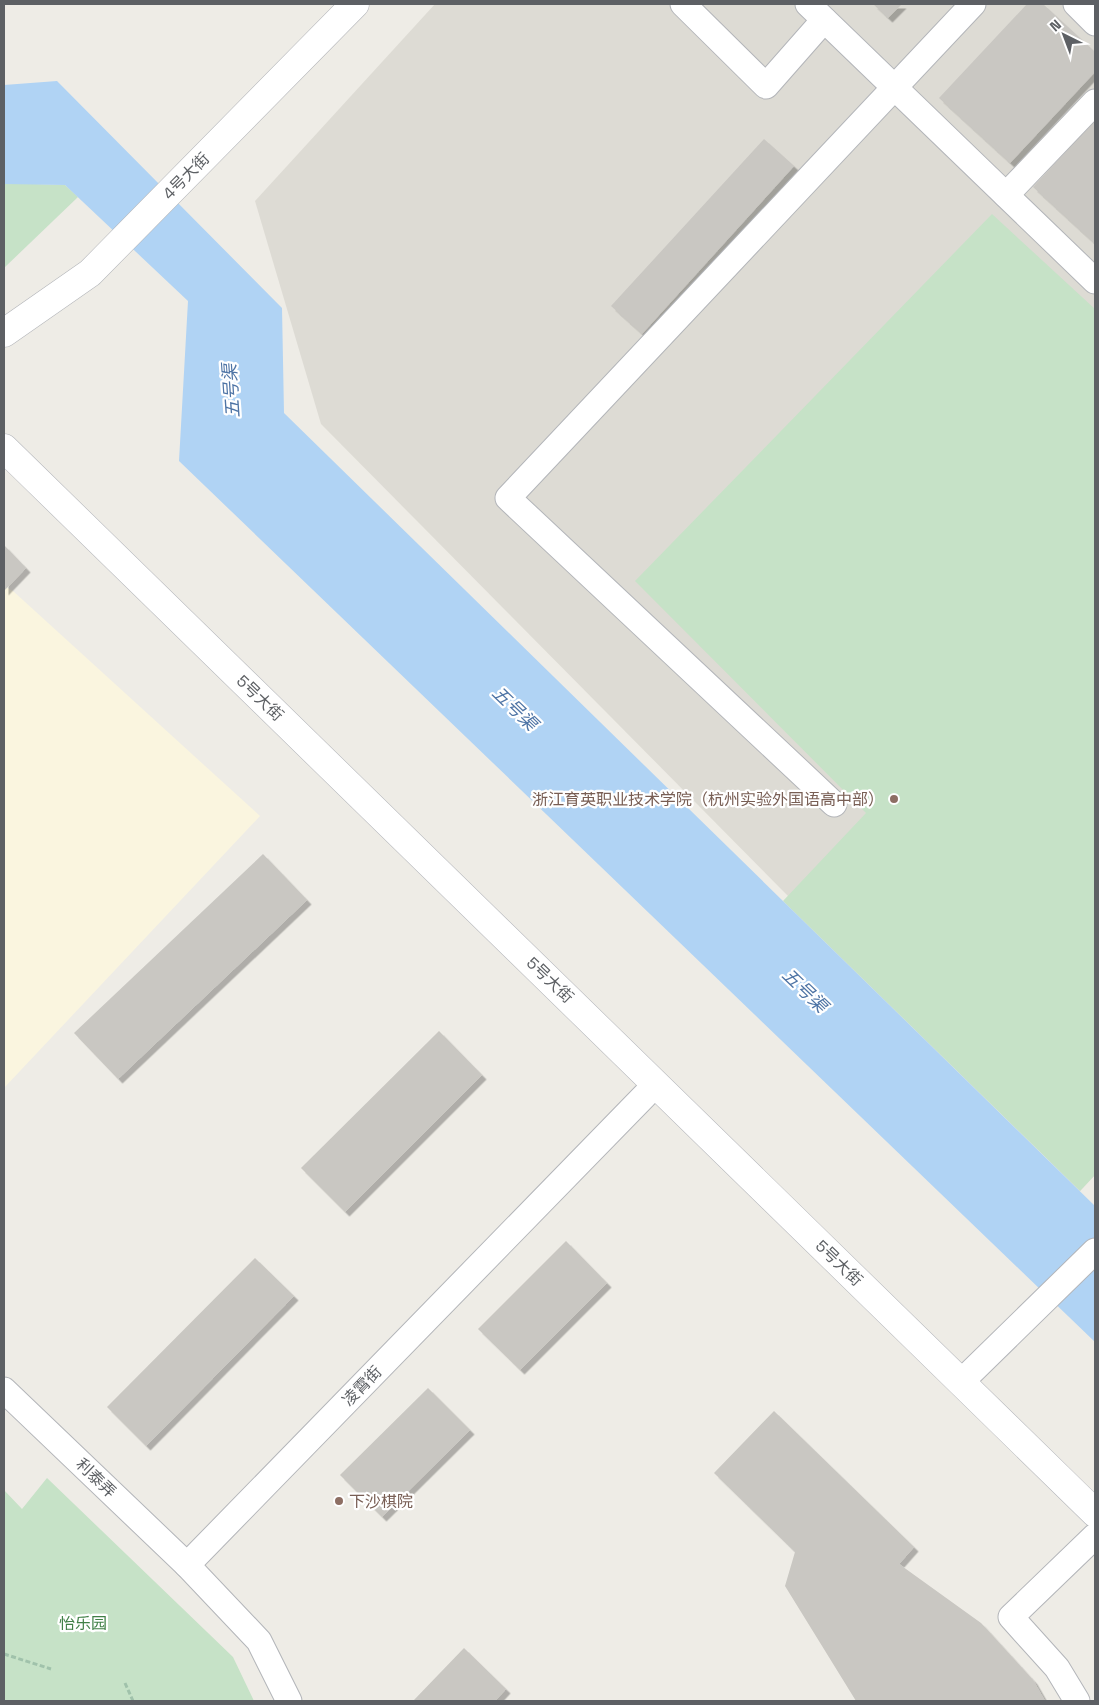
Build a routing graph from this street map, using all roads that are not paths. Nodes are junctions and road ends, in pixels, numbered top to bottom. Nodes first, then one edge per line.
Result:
1 (355, 4) edge
2 (683, 4) edge
3 (973, 4) edge
4 (1076, 4) edge
5 (816, 12) edge
6 (1095, 23) edge
7 (893, 88) junction
8 (1095, 102) edge
9 (1006, 195) junction
10 (1095, 281) edge
11 (4, 333) edge
12 (4, 448) edge
13 (834, 804) dead end
14 (656, 1084) junction
15 (1095, 1251) edge
16 (961, 1382) junction
17 (4, 1390) edge
18 (1095, 1513) edge
19 (1095, 1536) edge
20 (187, 1565) junction
21 (289, 1701) edge
22 (1077, 1701) edge

1 - 11 main road, 4号大街
2 - 5 street
3 - 7 street
4 - 6 street
5 - 7 street
7 - 9 street
7 - 13 street
8 - 9 street
9 - 10 street
12 - 14 main road, 5号大街
14 - 16 main road, 5号大街
14 - 20 street, 凌霄街
15 - 16 street
16 - 18 main road, 5号大街
17 - 20 street, 利泰弄
19 - 22 street
20 - 21 street

